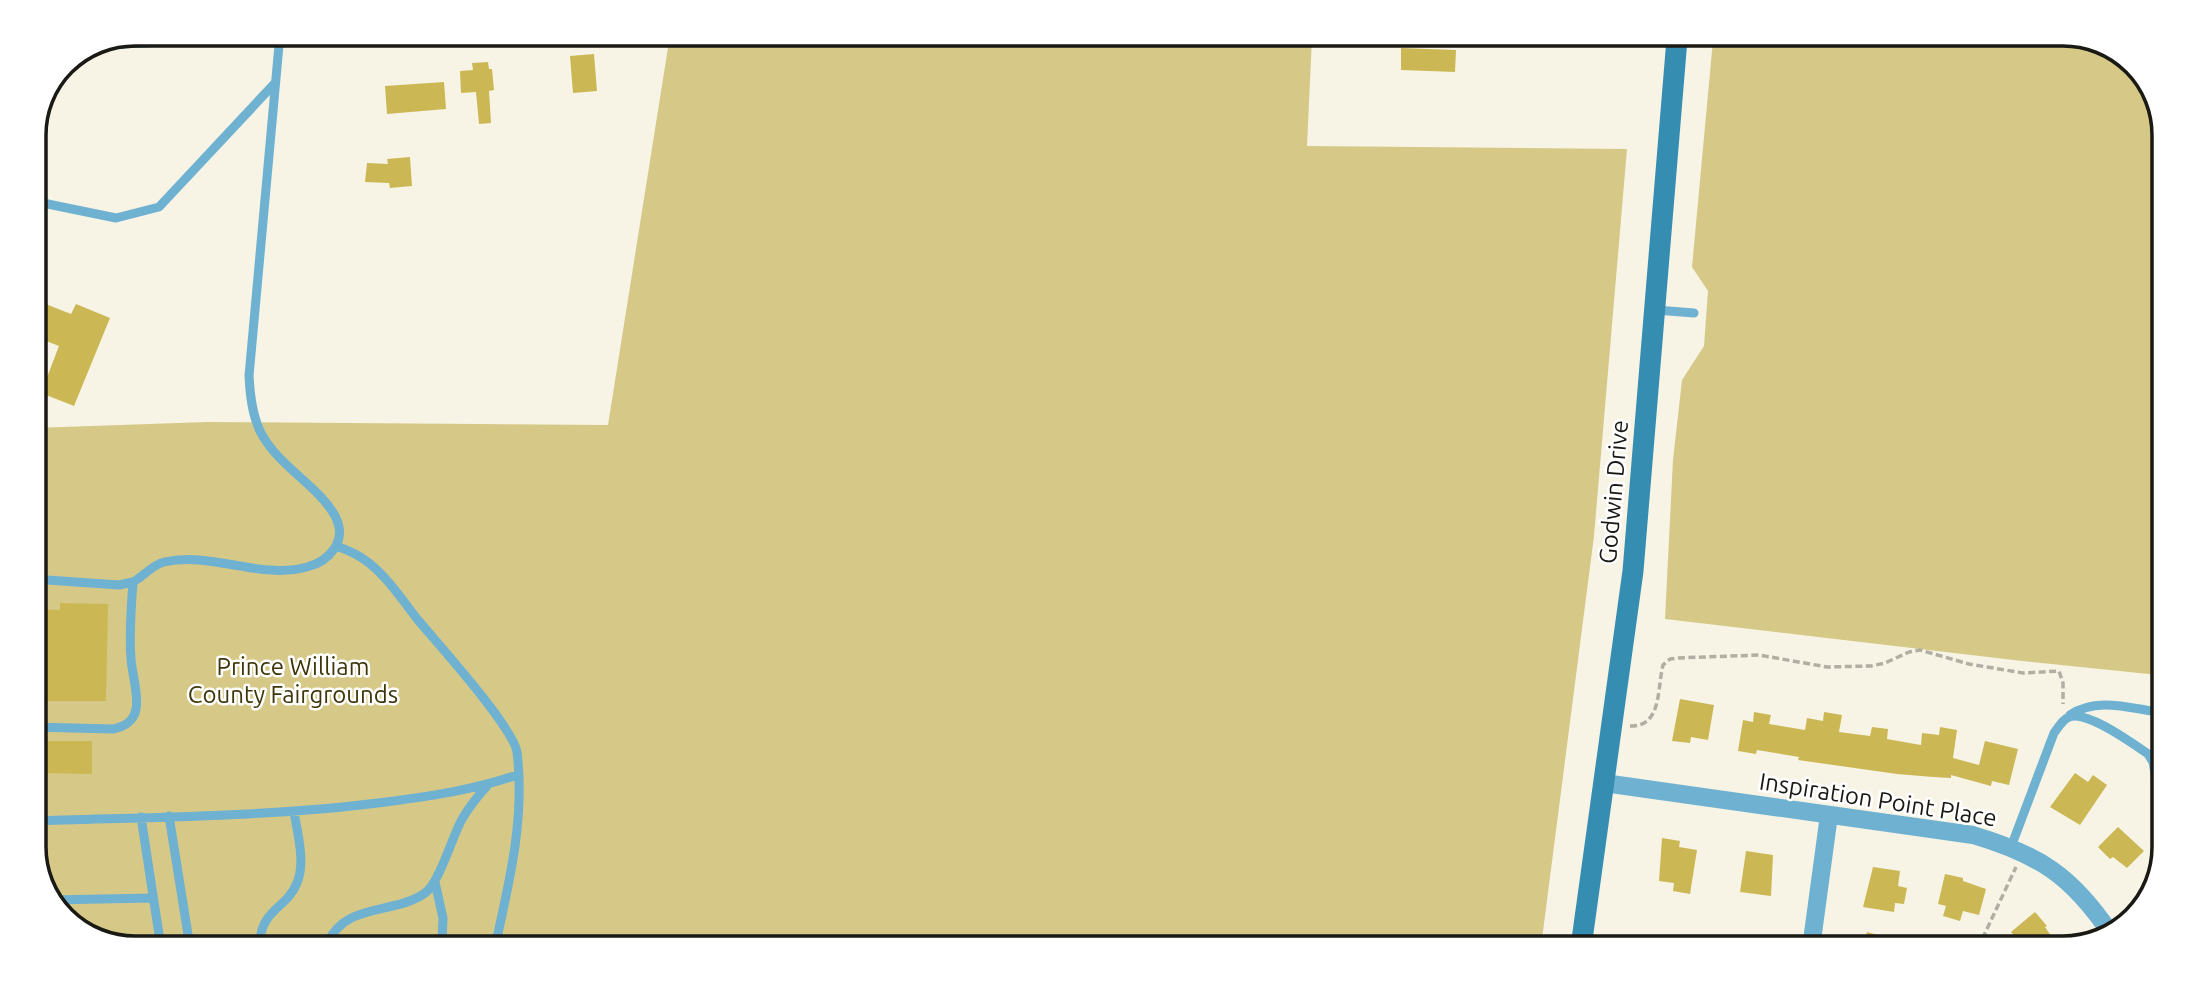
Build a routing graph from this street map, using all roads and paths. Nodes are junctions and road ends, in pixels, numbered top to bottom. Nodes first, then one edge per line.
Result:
1 (279, 46) edge
2 (1676, 46) edge
3 (276, 83) junction
4 (46, 204) edge
5 (1656, 310) junction
6 (1694, 313) dead end
7 (337, 545) junction
8 (46, 580) edge
9 (133, 582) junction
10 (2151, 711) edge
11 (2064, 721) junction
12 (1630, 726) dead end
13 (46, 727) edge
14 (2151, 759) edge
15 (517, 775) junction
16 (1604, 783) junction
17 (487, 786) junction
18 (294, 811) junction
19 (1829, 815) junction
20 (169, 816) junction
21 (141, 817) junction
22 (46, 821) edge
23 (2017, 850) junction
24 (435, 882) junction
25 (153, 898) junction
26 (63, 900) edge
27 (2105, 925) edge
28 (159, 936) edge
29 (188, 936) edge
30 (260, 936) edge
31 (330, 936) edge
32 (442, 936) edge
33 (498, 936) edge
34 (1583, 936) edge
35 (1813, 936) edge
36 (1983, 936) edge

1 - 3 lane
2 - 5 street, Godwin Drive
3 - 4 lane
3 - 7 lane
5 - 6 lane
5 - 16 street, Godwin Drive
7 - 9 lane
7 - 15 lane
8 - 9 lane
9 - 13 lane
10 - 11 lane
11 - 12 path
11 - 14 lane
11 - 23 lane
15 - 17 lane
15 - 33 lane
16 - 19 street, Inspiration Point Place
16 - 34 street, Godwin Drive
17 - 18 lane
17 - 24 lane
18 - 20 lane
18 - 30 lane
19 - 23 street, Inspiration Point Place
19 - 35 street
20 - 21 lane
20 - 29 lane
21 - 22 lane
21 - 25 lane
23 - 27 street, Inspiration Point Place
23 - 36 path
24 - 31 lane
24 - 32 lane
25 - 26 lane
25 - 28 lane

